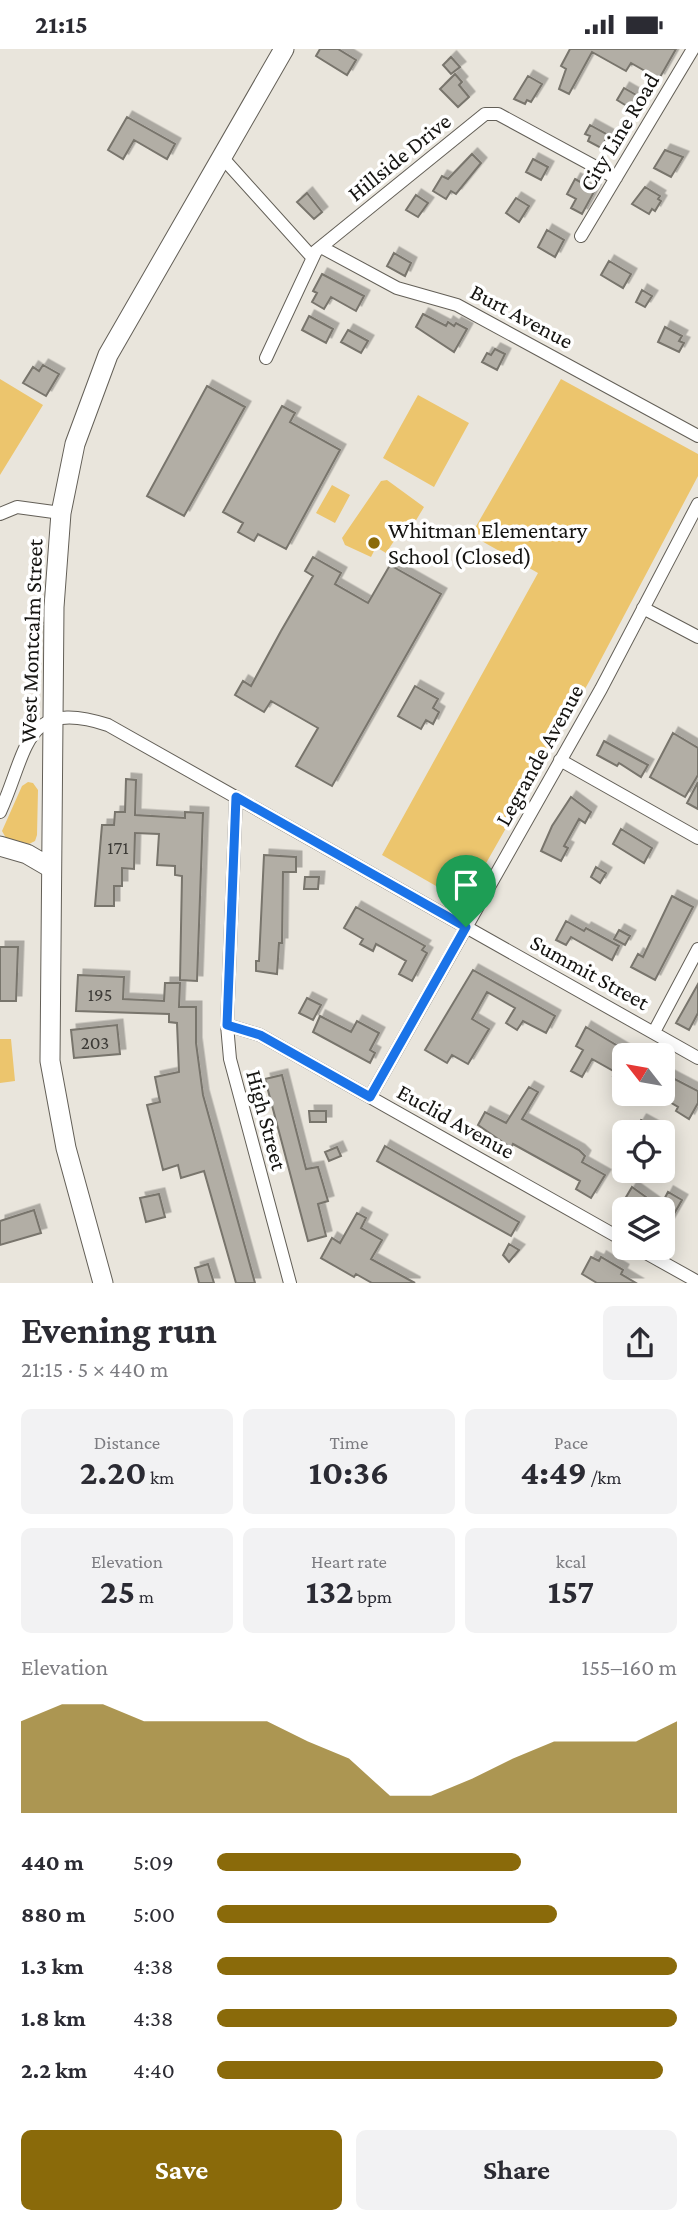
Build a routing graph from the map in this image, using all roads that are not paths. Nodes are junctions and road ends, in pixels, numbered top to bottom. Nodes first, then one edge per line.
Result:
1 (284, 49) edge
2 (693, 49) edge
3 (221, 156) junction
4 (616, 178) junction
5 (581, 236) dead end
6 (321, 247) junction
7 (312, 257) junction
8 (266, 358) dead end
9 (698, 436) edge
10 (698, 504) edge
11 (61, 513) junction
12 (0, 514) edge
13 (643, 608) junction
14 (698, 637) edge
15 (53, 719) junction
16 (560, 760) junction
17 (236, 797) junction
18 (0, 812) edge
19 (698, 838) edge
20 (0, 846) edge
21 (51, 868) junction
22 (466, 927) junction
23 (698, 949) edge
24 (227, 1025) junction
25 (654, 1033) junction
26 (698, 1058) edge
27 (370, 1097) junction
28 (612, 1234) edge
29 (659, 1260) edge
30 (698, 1282) edge
31 (103, 1283) edge
32 (290, 1283) edge

1 - 3 main road, West Montcalm Street
2 - 4 street, City Line Road
3 - 7 street
3 - 11 main road, West Montcalm Street
4 - 5 street, City Line Road
4 - 6 street, Hillside Drive
6 - 7 street, Hillside Drive
6 - 9 street, Burt Avenue
7 - 8 street, Hillside Drive
10 - 13 street, Legrande Avenue
11 - 12 street
11 - 15 main road, West Montcalm Street
13 - 14 street
13 - 16 street, Legrande Avenue
15 - 17 street, Summit Street
15 - 18 street
15 - 21 main road, West Montcalm Street
16 - 19 street
16 - 22 street, Legrande Avenue
17 - 22 street, Summit Street
17 - 24 street, High Street
20 - 21 main road
21 - 31 main road, West Montcalm Street
22 - 25 street, Summit Street
22 - 27 street, Legrande Avenue
23 - 25 street
24 - 27 street, Euclid Avenue
24 - 32 street, High Street
25 - 26 street, Summit Street
27 - 28 street, Euclid Avenue
29 - 30 street

